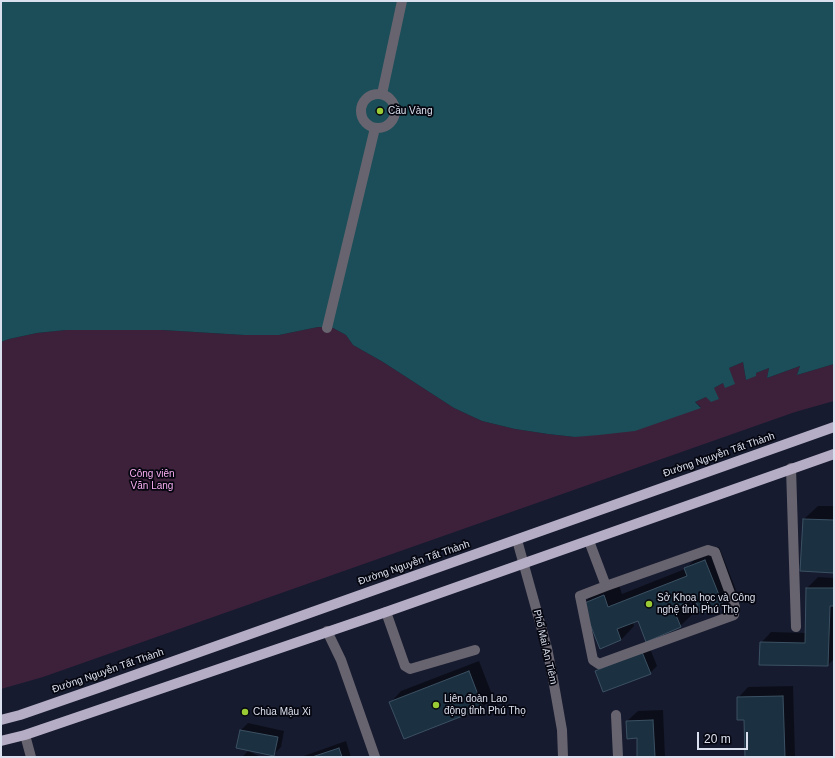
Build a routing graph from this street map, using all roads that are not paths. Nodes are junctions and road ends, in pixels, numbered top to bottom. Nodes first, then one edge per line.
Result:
1 (402, 1) edge
2 (382, 94) junction
3 (374, 128) junction
4 (327, 328) dead end
5 (834, 428) edge
6 (834, 454) edge
7 (791, 468) junction
8 (517, 540) junction
9 (589, 540) junction
10 (524, 564) junction
11 (606, 586) junction
12 (386, 612) junction
13 (796, 628) dead end
14 (326, 632) junction
15 (475, 650) dead end
16 (616, 715) dead end
17 (1, 720) edge
18 (25, 735) junction
19 (1, 741) edge
20 (31, 757) edge
21 (375, 757) edge
22 (563, 757) edge
23 (618, 757) edge

1 - 2 street
2 - 3 street
2 - 3 street
3 - 4 street
5 - 8 main road, Đường Nguyễn Tất Thành
6 - 7 main road
7 - 9 main road
7 - 13 street
8 - 10 street, Phố Mai An Tiêm
8 - 17 main road, Đường Nguyễn Tất Thành
9 - 10 main road
9 - 11 street
10 - 12 main road
10 - 22 street, Phố Mai An Tiêm
11 - 11 street
12 - 14 main road
12 - 15 street
14 - 18 main road
14 - 21 street
16 - 23 street
18 - 19 main road
18 - 20 street

